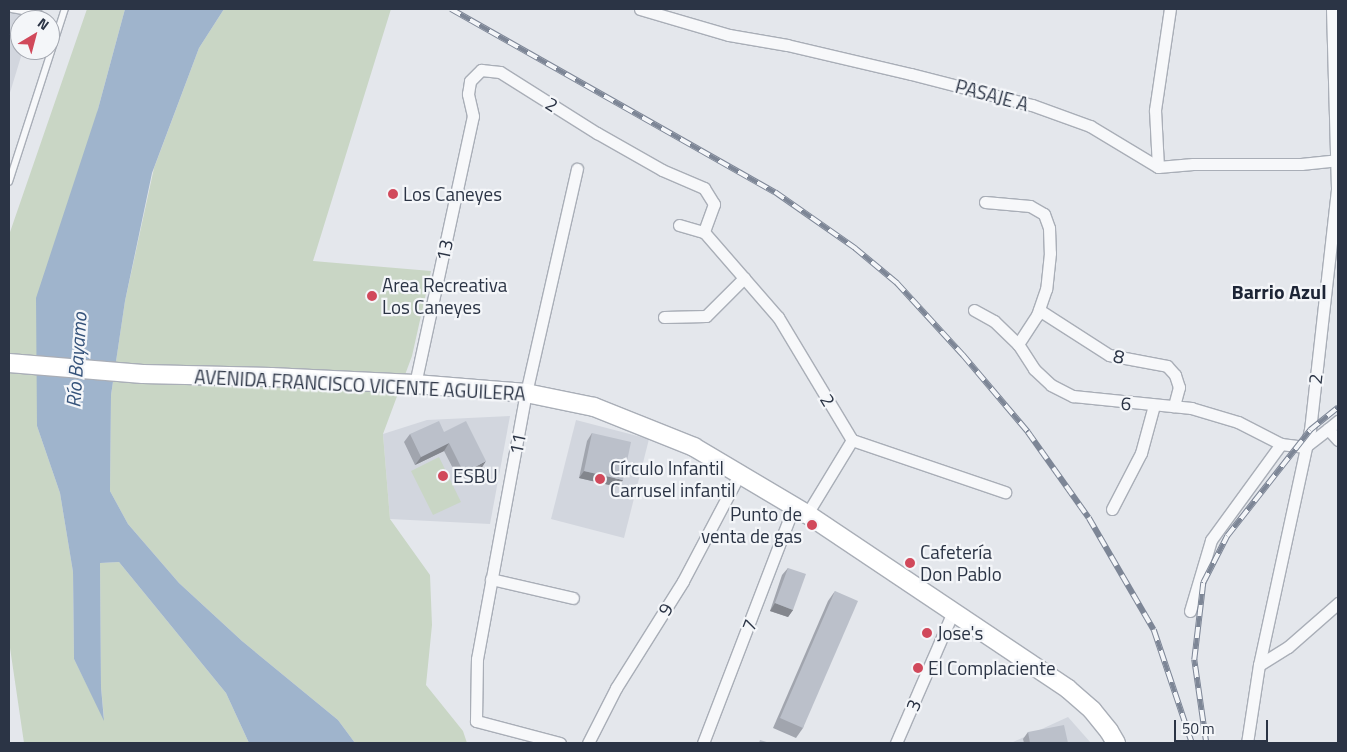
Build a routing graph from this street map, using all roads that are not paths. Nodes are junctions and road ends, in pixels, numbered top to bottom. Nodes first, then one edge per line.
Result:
1 (65, 9) edge
2 (640, 9) edge
3 (1170, 9) edge
4 (1332, 9) edge
5 (473, 116) joint
6 (1337, 160) edge
7 (1158, 167) junction
8 (577, 169) dead end
9 (9, 182) edge
10 (985, 202) dead end
11 (679, 225) dead end
12 (704, 232) junction
13 (744, 278) junction
14 (974, 310) dead end
15 (1039, 310) junction
16 (664, 317) dead end
17 (1018, 344) junction
18 (9, 363) edge
19 (415, 384) junction
20 (526, 393) junction
21 (1154, 404) junction
22 (1174, 406) junction
23 (1338, 421) edge
24 (1328, 429) junction
25 (852, 440) junction
26 (1338, 440) edge
27 (1281, 444) junction
28 (1305, 447) junction
29 (740, 473) junction
30 (1005, 492) dead end
31 (1112, 509) dead end
32 (801, 510) junction
33 (491, 579) junction
34 (573, 598) dead end
35 (1338, 603) edge
36 (1190, 611) dead end
37 (953, 612) junction
38 (1259, 665) junction
39 (560, 743) edge
40 (588, 743) edge
41 (703, 743) edge
42 (896, 743) edge
43 (1116, 743) edge
44 (1247, 743) edge

1 - 9 lane
2 - 7 street, PASAJE A
3 - 7 street
4 - 6 street, 2
5 - 12 street, 2
5 - 19 street, 13
6 - 7 street
6 - 28 street, 2
8 - 20 street, 11
10 - 15 street
11 - 12 street
12 - 13 street, 2
13 - 16 street
13 - 25 street, 2
14 - 17 street, 6
15 - 17 street
15 - 22 street, 8
17 - 21 street, 6
18 - 19 main road, AVENIDA FRANCISCO VICENTE AGUILERA
19 - 20 main road, AVENIDA FRANCISCO VICENTE AGUILERA
20 - 29 main road, AVENIDA FRANCISCO VICENTE AGUILERA
20 - 33 street, 11
21 - 22 street, 6
21 - 31 street
22 - 27 street, 6
23 - 24 street
24 - 26 street
24 - 28 street
25 - 30 street
25 - 32 street, 7
27 - 28 street, 6
27 - 36 street
28 - 38 street, 2
29 - 32 main road, AVENIDA FRANCISCO VICENTE AGUILERA
29 - 40 street, 9
32 - 37 main road, AVENIDA FRANCISCO VICENTE AGUILERA
32 - 41 street, 7
33 - 34 street
33 - 39 street, 11
35 - 38 street
37 - 42 street, 3
37 - 43 main road, AVENIDA FRANCISCO VICENTE AGUILERA
38 - 44 street, 2

